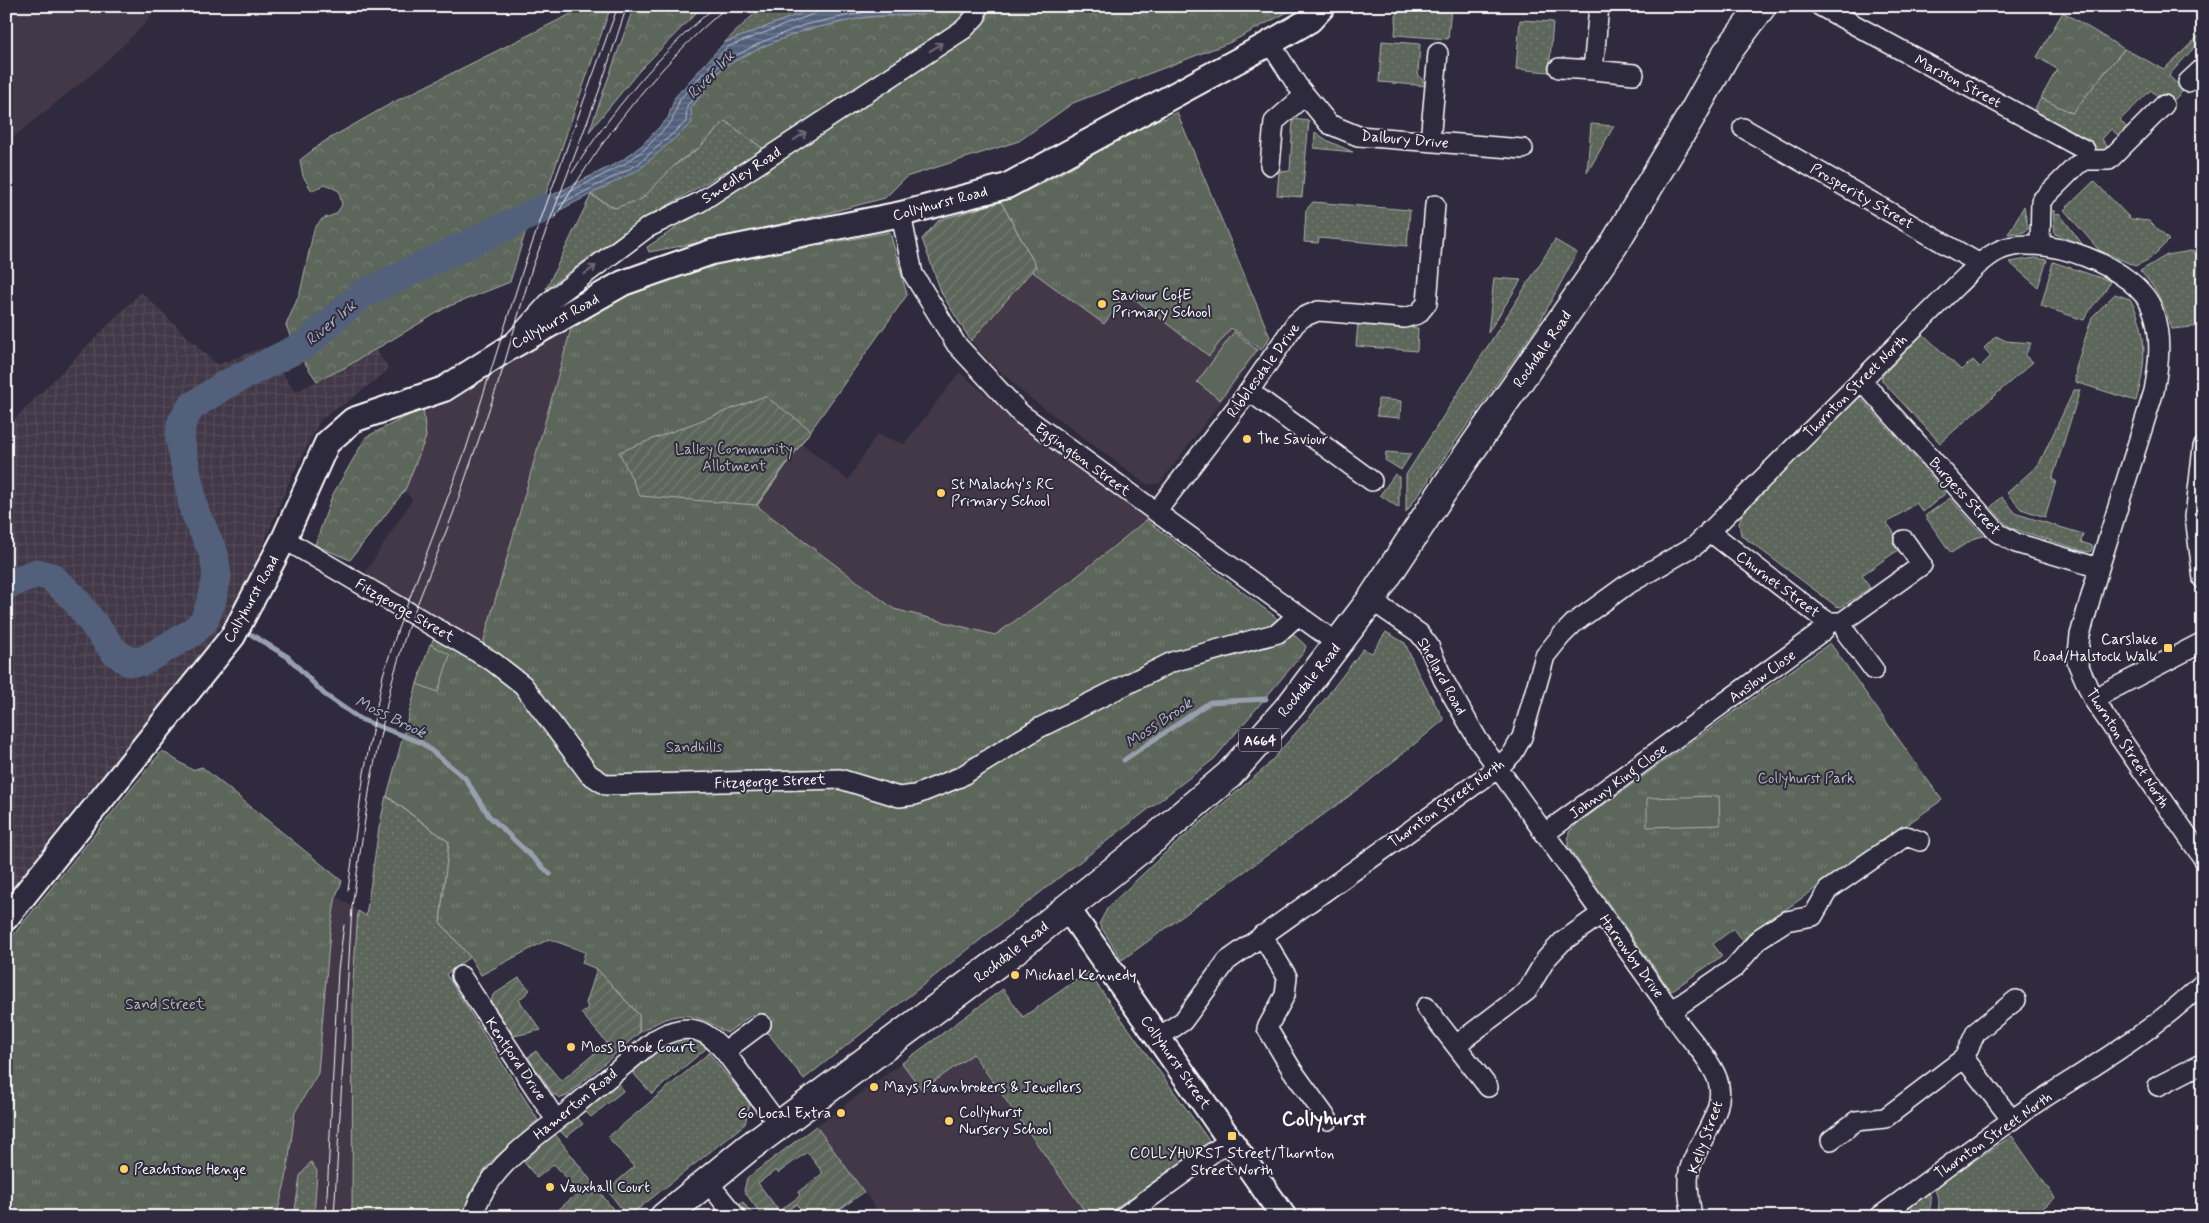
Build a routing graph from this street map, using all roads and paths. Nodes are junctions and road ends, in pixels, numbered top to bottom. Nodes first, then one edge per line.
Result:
1 (1323, 6) edge
2 (1599, 6) edge
3 (1742, 6) edge
4 (1762, 6) edge
5 (1820, 6) edge
6 (977, 11) edge
7 (1270, 43) junction
8 (1438, 53) dead end
9 (1726, 54) junction
10 (1559, 68) dead end
11 (2203, 68) edge
12 (1593, 70) junction
13 (1634, 74) dead end
14 (2188, 82) dead end
15 (1305, 95) junction
16 (2164, 105) dead end
17 (1743, 128) dead end
18 (1430, 141) junction
19 (1523, 149) dead end
20 (2086, 160) junction
21 (1270, 165) dead end
22 (1435, 205) dead end
23 (901, 214) junction
24 (2040, 244) junction
25 (1980, 264) junction
26 (507, 349) junction
27 (1861, 380) junction
28 (1249, 391) junction
29 (2203, 447) edge
30 (1372, 481) dead end
31 (1156, 512) junction
32 (1709, 531) junction
33 (284, 539) junction
34 (1904, 540) dead end
35 (2099, 568) junction
36 (2203, 579) edge
37 (1371, 600) junction
38 (1298, 615) junction
39 (1835, 622) junction
40 (2203, 642) edge
41 (1338, 644) junction
42 (1874, 670) dead end
43 (2093, 699) junction
44 (1692, 727) joint
45 (1498, 768) junction
46 (1544, 834) junction
47 (1920, 841) dead end
48 (2203, 858) edge
49 (1067, 908) junction
50 (1601, 914) junction
51 (6, 918) edge
52 (1262, 936) junction
53 (461, 976) dead end
54 (2203, 984) edge
55 (2016, 1000) dead end
56 (1426, 1007) dead end
57 (1671, 1011) junction
58 (761, 1024) dead end
59 (1159, 1037) junction
60 (1456, 1045) junction
61 (725, 1051) junction
62 (1964, 1058) junction
63 (2203, 1063) edge
64 (2158, 1086) dead end
65 (1488, 1087) dead end
66 (556, 1120) junction
67 (1328, 1120) dead end
68 (2012, 1120) junction
69 (779, 1125) junction
70 (1230, 1140) junction
71 (1831, 1140) dead end
72 (706, 1180) junction
73 (473, 1217) edge
74 (664, 1217) edge
75 (736, 1217) edge
76 (1123, 1217) edge
77 (1284, 1217) edge
78 (1692, 1217) edge
79 (1879, 1217) edge

1 - 7 street, Collyhurst Road
2 - 12 street
3 - 9 highway, Rochdale Road / A664
4 - 9 highway, Rochdale Road / A664
5 - 20 street, Marston Street
26 -> 6 street, Smedley Road
7 - 15 street, Dalbury Drive
7 - 23 street, Collyhurst Road
8 - 18 street
9 - 37 highway, Rochdale Road / A664
10 - 12 street
11 - 14 street
12 - 13 street
15 - 18 street, Dalbury Drive
15 - 21 street
16 - 20 street
17 - 25 street, Prosperity Street
18 - 19 street, Dalbury Drive
20 - 24 street
22 - 28 street, Ribblesdale Drive
23 - 26 street, Collyhurst Road
23 - 31 street, Eggington Street
24 - 25 street, Thornton Street North
24 - 35 street, Thornton Street North
25 - 27 street, Thornton Street North
26 - 33 street, Collyhurst Road
27 - 32 street, Thornton Street North
27 - 35 street, Burgess Street
28 - 30 street
28 - 31 street, Ribblesdale Drive
29 - 36 street
31 - 38 street, Eggington Street
32 - 39 street, Churnet Street
32 - 45 street, Thornton Street North
33 - 38 street, Fitzgeorge Street
33 - 51 street, Collyhurst Road
34 - 39 street
35 - 43 street, Thornton Street North
37 - 41 highway, Rochdale Road / A664
37 - 45 street, Shellard Road
38 - 41 street, Eggington Street
39 - 42 street
39 - 44 street, Anslow Close
40 - 43 street
41 - 49 highway, Rochdale Road / A664
43 - 48 street, Thornton Street North
44 - 46 street, Johnny King Close
45 - 46 street, Harrowby Drive
45 - 52 street, Thornton Street North
46 - 50 street, Harrowby Drive
47 - 57 street, Harrowby Drive
49 - 59 street, Collyhurst Street
49 - 69 highway, Rochdale Road / A664
50 - 57 street, Harrowby Drive
50 - 60 street
52 - 59 street, Thornton Street North
52 - 67 street
53 - 66 street, Kentford Drive
54 - 68 street, Thornton Street North
55 - 62 street
56 - 60 street
57 - 78 street, Kelly Street
58 - 61 street
59 - 70 street, Collyhurst Street
60 - 65 street
61 - 66 street, Hamerton Road
61 - 69 street, Hamerton Road
62 - 68 street
62 - 71 street
63 - 64 street
66 - 73 street, Hamerton Road
68 - 79 street, Thornton Street North
69 - 72 highway, Rochdale Road / A664
70 - 76 street
70 - 77 street, Collyhurst Street
72 - 74 highway, Rochdale Road / A664
72 - 75 street

